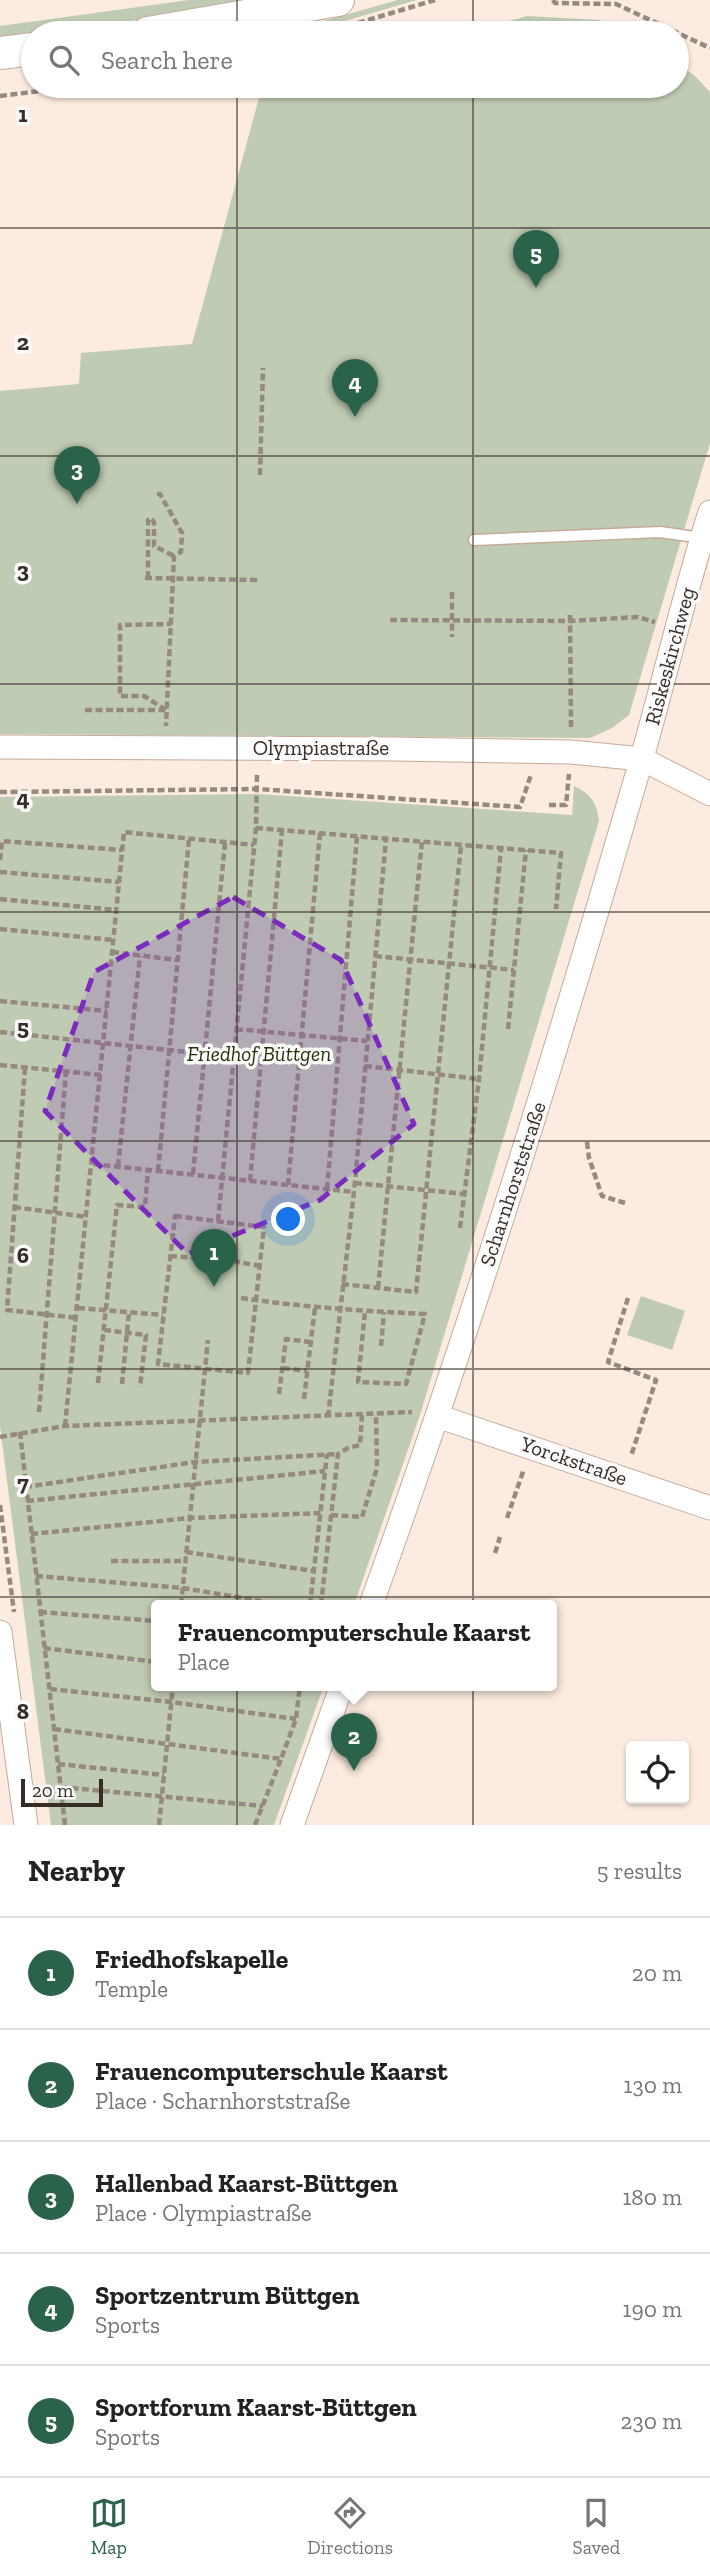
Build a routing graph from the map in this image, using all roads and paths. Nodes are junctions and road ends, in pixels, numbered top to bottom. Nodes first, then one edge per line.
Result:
1 (435, 0) edge
2 (553, 0) edge
3 (342, 13) edge
4 (252, 21) edge
5 (652, 21) edge
6 (689, 38) edge
7 (710, 48) edge
8 (21, 50) edge
9 (0, 53) edge
10 (21, 93) edge
11 (0, 96) edge
12 (263, 368) dead end
13 (260, 475) dead end
14 (157, 494) dead end
15 (710, 512) edge
16 (702, 538) junction
17 (474, 540) dead end
18 (174, 556) junction
19 (173, 579) junction
20 (258, 580) dead end
21 (452, 592) dead end
22 (570, 618) junction
23 (390, 620) dead end
24 (452, 621) junction
25 (171, 624) junction
26 (677, 628) junction
27 (452, 637) dead end
28 (85, 710) dead end
29 (166, 710) junction
30 (0, 747) edge
31 (571, 752) junction
32 (642, 759) junction
33 (0, 792) edge
34 (258, 794) dead end
35 (710, 794) edge
36 (549, 805) dead end
37 (256, 828) junction
38 (282, 830) junction
39 (320, 833) junction
40 (357, 836) junction
41 (189, 839) junction
42 (386, 839) junction
43 (422, 842) junction
44 (225, 843) junction
45 (254, 845) junction
46 (461, 845) junction
47 (501, 848) junction
48 (122, 850) junction
49 (526, 850) junction
50 (0, 860) edge
51 (0, 872) edge
52 (118, 882) junction
53 (0, 899) edge
54 (556, 909) dead end
55 (116, 911) junction
56 (0, 929) edge
57 (113, 940) junction
58 (112, 952) junction
59 (140, 956) junction
60 (375, 956) junction
61 (177, 960) junction
62 (410, 960) junction
63 (449, 964) junction
64 (490, 968) junction
65 (514, 970) junction
66 (0, 1001) edge
67 (107, 1010) junction
68 (236, 1029) junction
69 (508, 1030) dead end
70 (263, 1031) junction
71 (0, 1032) edge
72 (301, 1035) junction
73 (340, 1038) junction
74 (367, 1041) junction
75 (105, 1042) junction
76 (132, 1045) junction
77 (169, 1049) junction
78 (205, 1054) junction
79 (234, 1057) junction
80 (0, 1066) edge
81 (365, 1066) junction
82 (25, 1068) junction
83 (398, 1070) junction
84 (66, 1071) junction
85 (439, 1074) junction
86 (102, 1075) junction
87 (479, 1079) junction
88 (587, 1142) dead end
89 (93, 1164) junction
90 (118, 1166) junction
91 (148, 1170) junction
92 (158, 1171) junction
93 (193, 1174) junction
94 (223, 1178) junction
95 (250, 1181) junction
96 (354, 1183) junction
97 (289, 1185) junction
98 (387, 1186) junction
99 (327, 1189) junction
100 (427, 1190) junction
101 (354, 1192) junction
102 (465, 1194) junction
103 (625, 1203) dead end
104 (14, 1207) junction
105 (55, 1213) junction
106 (87, 1217) junction
107 (218, 1221) junction
108 (460, 1228) dead end
109 (170, 1256) junction
110 (197, 1258) dead end
111 (233, 1261) dead end
112 (260, 1266) junction
113 (342, 1284) junction
114 (378, 1288) junction
115 (241, 1298) dead end
116 (628, 1298) dead end
117 (256, 1300) junction
118 (315, 1307) junction
119 (78, 1308) junction
120 (106, 1310) junction
121 (339, 1310) junction
122 (365, 1311) junction
123 (129, 1312) junction
124 (384, 1312) junction
125 (47, 1315) junction
126 (163, 1315) junction
127 (77, 1318) junction
128 (104, 1330) junction
129 (126, 1333) junction
130 (208, 1340) dead end
131 (311, 1342) junction
132 (381, 1346) dead end
133 (283, 1368) junction
134 (205, 1369) junction
135 (307, 1371) junction
136 (98, 1383) dead end
137 (122, 1384) dead end
138 (141, 1387) dead end
139 (279, 1394) dead end
140 (304, 1399) dead end
141 (39, 1412) dead end
142 (376, 1414) junction
143 (362, 1415) junction
144 (437, 1416) junction
145 (328, 1417) junction
146 (200, 1422) junction
147 (65, 1426) junction
148 (20, 1432) junction
149 (0, 1437) edge
150 (531, 1447) junction
151 (327, 1454) junction
152 (338, 1454) junction
153 (195, 1462) junction
154 (325, 1471) junction
155 (623, 1479) junction
156 (193, 1485) junction
157 (25, 1488) junction
158 (27, 1501) junction
159 (710, 1508) edge
160 (321, 1513) junction
161 (331, 1515) junction
162 (190, 1518) junction
163 (507, 1518) dead end
164 (31, 1534) junction
165 (500, 1537) dead end
166 (186, 1552) junction
167 (495, 1553) dead end
168 (111, 1561) dead end
169 (186, 1562) junction
170 (314, 1571) junction
171 (36, 1576) junction
172 (183, 1588) junction
173 (182, 1600) edge
174 (254, 1600) edge
175 (311, 1600) edge
176 (322, 1600) edge
177 (372, 1600) edge
178 (40, 1612) junction
179 (151, 1621) edge
180 (0, 1632) edge
181 (44, 1648) junction
182 (151, 1661) edge
183 (49, 1689) junction
184 (173, 1691) edge
185 (299, 1691) edge
186 (340, 1691) edge
187 (172, 1702) junction
188 (296, 1719) junction
189 (54, 1729) junction
190 (167, 1742) junction
191 (281, 1759) junction
192 (58, 1764) junction
193 (164, 1776) junction
194 (10, 1787) edge
195 (61, 1787) junction
196 (162, 1796) junction
197 (263, 1806) junction
198 (26, 1825) edge
199 (65, 1825) edge
200 (71, 1825) edge
201 (159, 1825) edge
202 (255, 1825) edge
203 (292, 1825) edge

1 - 3 path
2 - 5 path
3 - 4 main road
6 - 7 path
8 - 9 main road
10 - 11 path
12 - 13 path
14 - 18 path
15 - 16 street, Riskeskirchweg
16 - 17 lane
16 - 26 street, Riskeskirchweg
18 - 19 path
18 - 19 path
19 - 20 path
19 - 25 path
21 - 24 path
22 - 24 path
22 - 26 path
22 - 31 path
23 - 24 path
24 - 27 path
25 - 29 path
25 - 29 path
26 - 32 street, Riskeskirchweg
28 - 29 path
30 - 31 street, Olympiastraße
31 - 32 street, Olympiastraße
31 - 33 path
31 - 36 path
32 - 35 street
32 - 144 street, Scharnhorststraße
34 - 37 path
37 - 38 path
37 - 45 path
38 - 39 path
38 - 70 path
39 - 40 path
39 - 72 path
40 - 42 path
40 - 73 path
41 - 44 path
41 - 48 path
41 - 61 path
42 - 43 path
42 - 60 path
43 - 46 path
43 - 62 path
44 - 45 path
44 - 78 path
45 - 68 path
46 - 47 path
46 - 63 path
47 - 49 path
47 - 64 path
48 - 50 path
48 - 52 path
49 - 54 path
49 - 65 path
51 - 52 path
52 - 55 path
53 - 55 path
55 - 57 path
56 - 57 path
57 - 58 path
58 - 59 path
58 - 67 path
59 - 61 path
59 - 76 path
60 - 62 path
60 - 74 path
61 - 77 path
62 - 63 path
62 - 83 path
63 - 64 path
63 - 85 path
64 - 65 path
64 - 87 path
65 - 69 path
66 - 67 path
67 - 75 path
68 - 70 path
68 - 79 path
70 - 72 path
70 - 95 path
71 - 75 path
72 - 73 path
72 - 97 path
73 - 74 path
73 - 99 path
74 - 81 path
75 - 76 path
75 - 86 path
76 - 77 path
76 - 90 path
77 - 78 path
77 - 92 path
78 - 79 path
78 - 93 path
79 - 94 path
80 - 82 path
81 - 83 path
81 - 96 path
82 - 84 path
82 - 104 path
83 - 85 path
83 - 98 path
84 - 86 path
84 - 105 path
85 - 87 path
85 - 100 path
86 - 89 path
87 - 102 path
88 - 103 path
89 - 90 path
89 - 106 path
90 - 91 path
91 - 92 path
91 - 120 path
92 - 93 path
93 - 94 path
94 - 95 path
94 - 107 path
95 - 97 path
96 - 98 path
96 - 101 path
97 - 99 path
98 - 100 path
98 - 114 path
99 - 101 path
100 - 102 path
100 - 114 path
101 - 113 path
102 - 108 path
104 - 105 path
104 - 125 path
105 - 106 path
105 - 125 path
106 - 119 path
107 - 109 path
107 - 112 path
109 - 110 path
109 - 126 path
111 - 112 path
112 - 117 path
113 - 114 path
113 - 121 path
115 - 117 path
116 - 155 path
117 - 118 path
117 - 134 path
118 - 121 path
118 - 131 path
119 - 120 path
119 - 127 path
120 - 123 path
120 - 128 path
121 - 122 path
121 - 145 path
122 - 124 path
122 - 124 path
123 - 126 path
123 - 129 path
124 - 132 path
125 - 127 path
125 - 141 path
126 - 134 path
127 - 147 path
128 - 129 path
128 - 136 path
129 - 137 path
129 - 138 path
130 - 134 path
131 - 133 path
131 - 135 path
133 - 135 path
133 - 139 path
134 - 146 path
135 - 140 path
142 - 143 path
142 - 144 path
142 - 161 path
143 - 145 path
143 - 152 path
144 - 150 street, Yorckstraße
144 - 177 street, Scharnhorststraße
145 - 146 path
146 - 147 path
146 - 153 path
147 - 148 path
148 - 149 path
148 - 157 path
150 - 155 street, Yorckstraße
150 - 163 path
151 - 152 path
151 - 153 path
151 - 154 path
152 - 161 path
153 - 156 path
153 - 157 path
154 - 156 path
154 - 160 path
155 - 159 street, Yorckstraße
156 - 158 path
156 - 162 path
157 - 158 path
158 - 164 path
160 - 162 path
160 - 170 path
161 - 176 path
162 - 164 path
162 - 166 path
164 - 171 path
165 - 167 path
166 - 169 path
166 - 170 path
168 - 169 path
169 - 172 path
170 - 175 path
171 - 172 path
171 - 178 path
172 - 173 path
172 - 174 path
178 - 179 path
178 - 181 path
180 - 194 street
181 - 182 path
181 - 183 path
183 - 187 path
183 - 189 path
184 - 187 path
185 - 188 path
186 - 203 street
187 - 188 path
187 - 190 path
188 - 191 path
189 - 190 path
189 - 192 path
190 - 191 path
190 - 193 path
191 - 197 path
192 - 193 path
192 - 195 path
193 - 196 path
194 - 198 street
195 - 196 path
195 - 199 path
196 - 197 path
196 - 201 path
197 - 202 path
199 - 200 path

